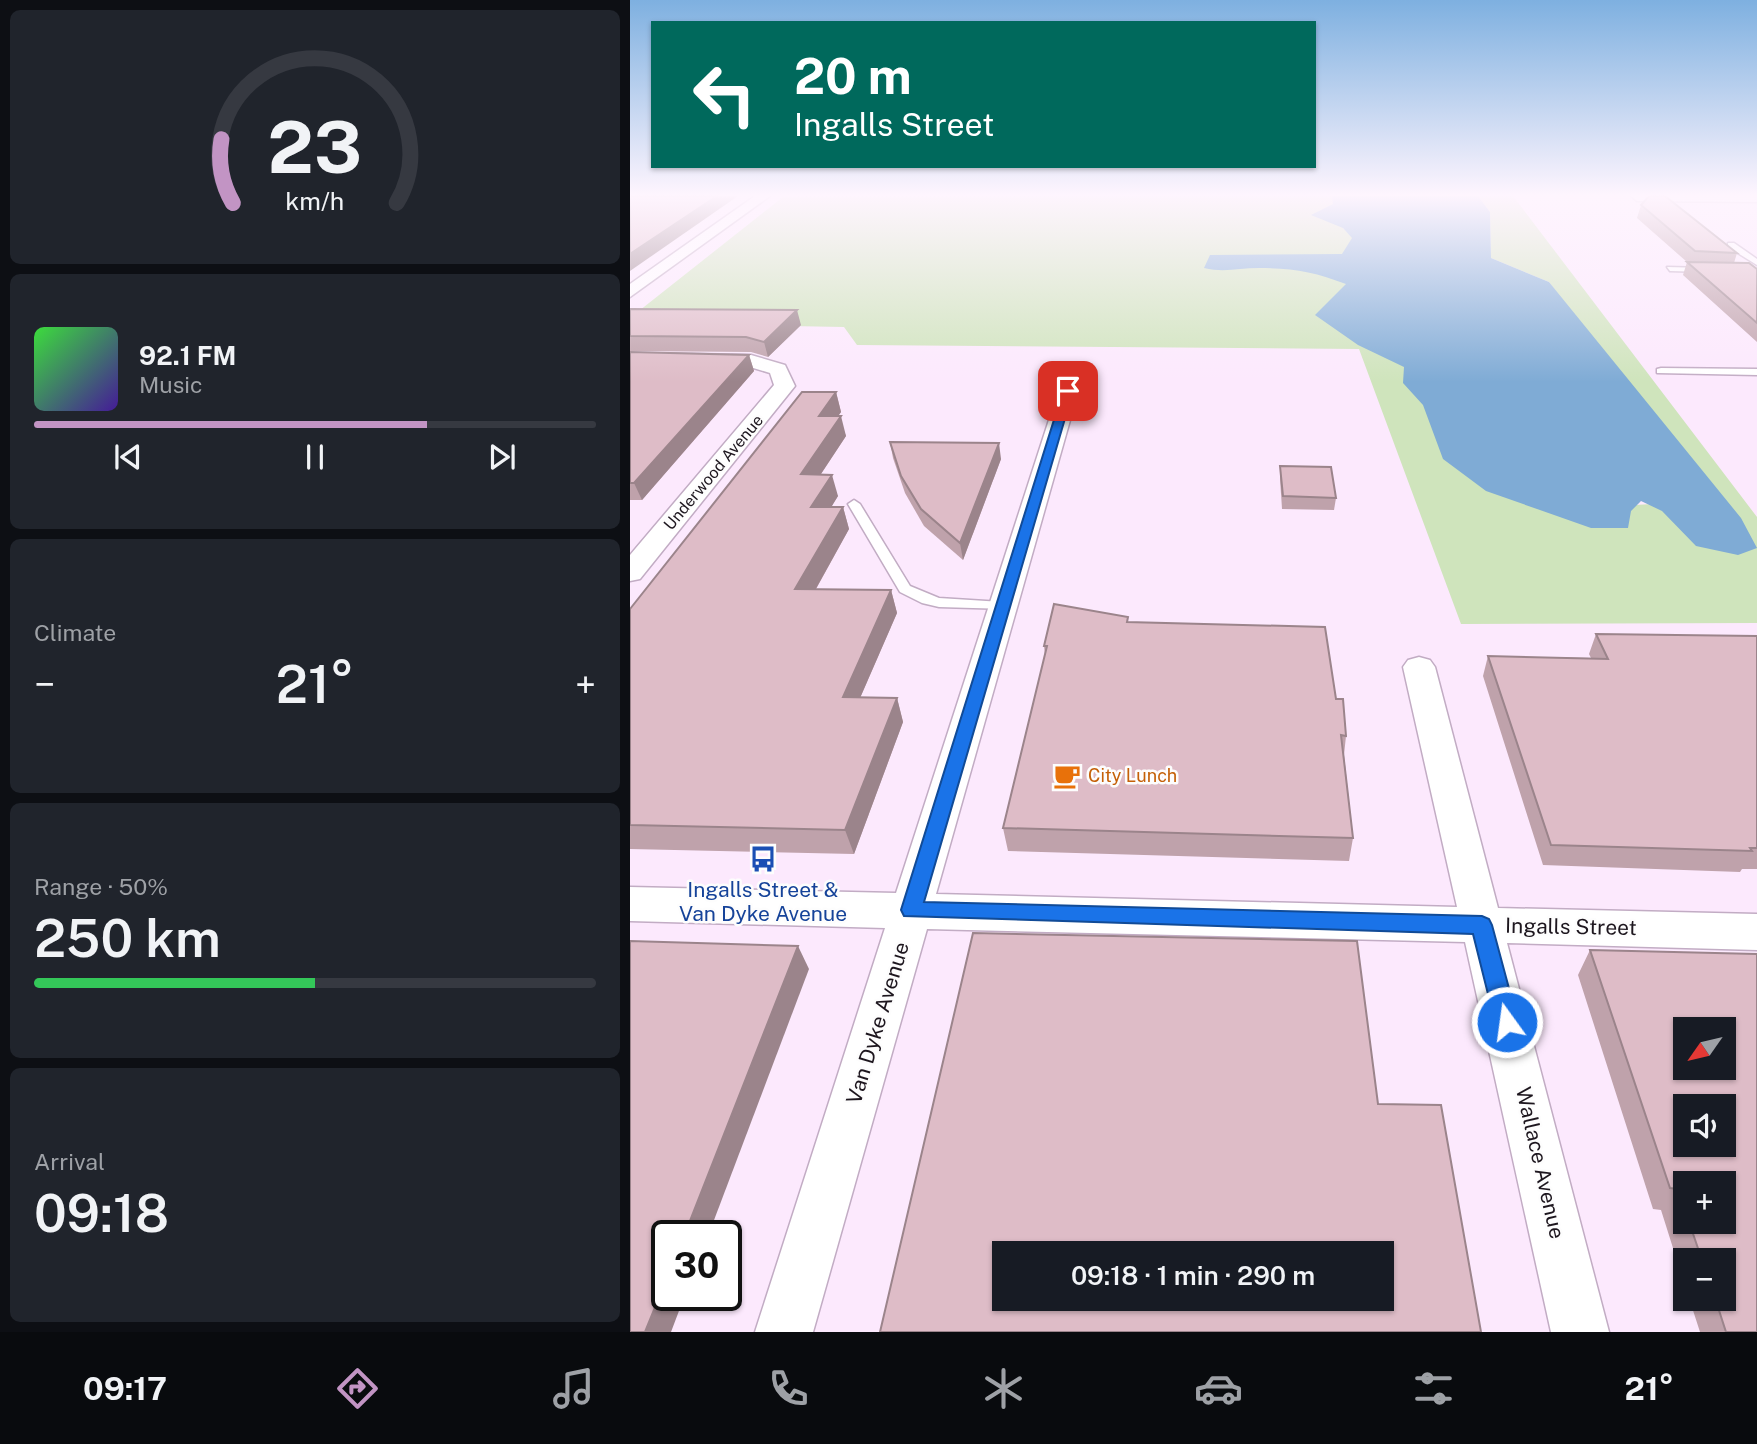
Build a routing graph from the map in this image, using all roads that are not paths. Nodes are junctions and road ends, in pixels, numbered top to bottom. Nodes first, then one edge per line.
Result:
1 (677, 258) edge
2 (1670, 270) dead end
3 (1720, 271) edge
4 (1745, 271) edge
5 (1757, 272) edge
6 (630, 292) edge
7 (630, 359) edge
8 (1661, 371) dead end
9 (1757, 372) edge
10 (1068, 391) dead end
11 (854, 504) dead end
12 (630, 573) edge
13 (1002, 606) junction
14 (1419, 667) dead end
15 (630, 904) edge
16 (911, 910) junction
17 (1482, 925) junction
18 (1757, 932) edge
19 (784, 1332) edge
20 (1580, 1332) edge

1 - 6 street
2 - 3 lane
4 - 5 lane
7 - 12 street, Underwood Avenue
8 - 9 lane
10 - 13 street, Van Dyke Avenue
11 - 13 lane
13 - 16 street, Van Dyke Avenue
14 - 17 street, Wallace Avenue
15 - 16 street, Ingalls Street
16 - 17 street, Ingalls Street
16 - 19 street, Van Dyke Avenue
17 - 18 street, Ingalls Street
17 - 20 street, Wallace Avenue

